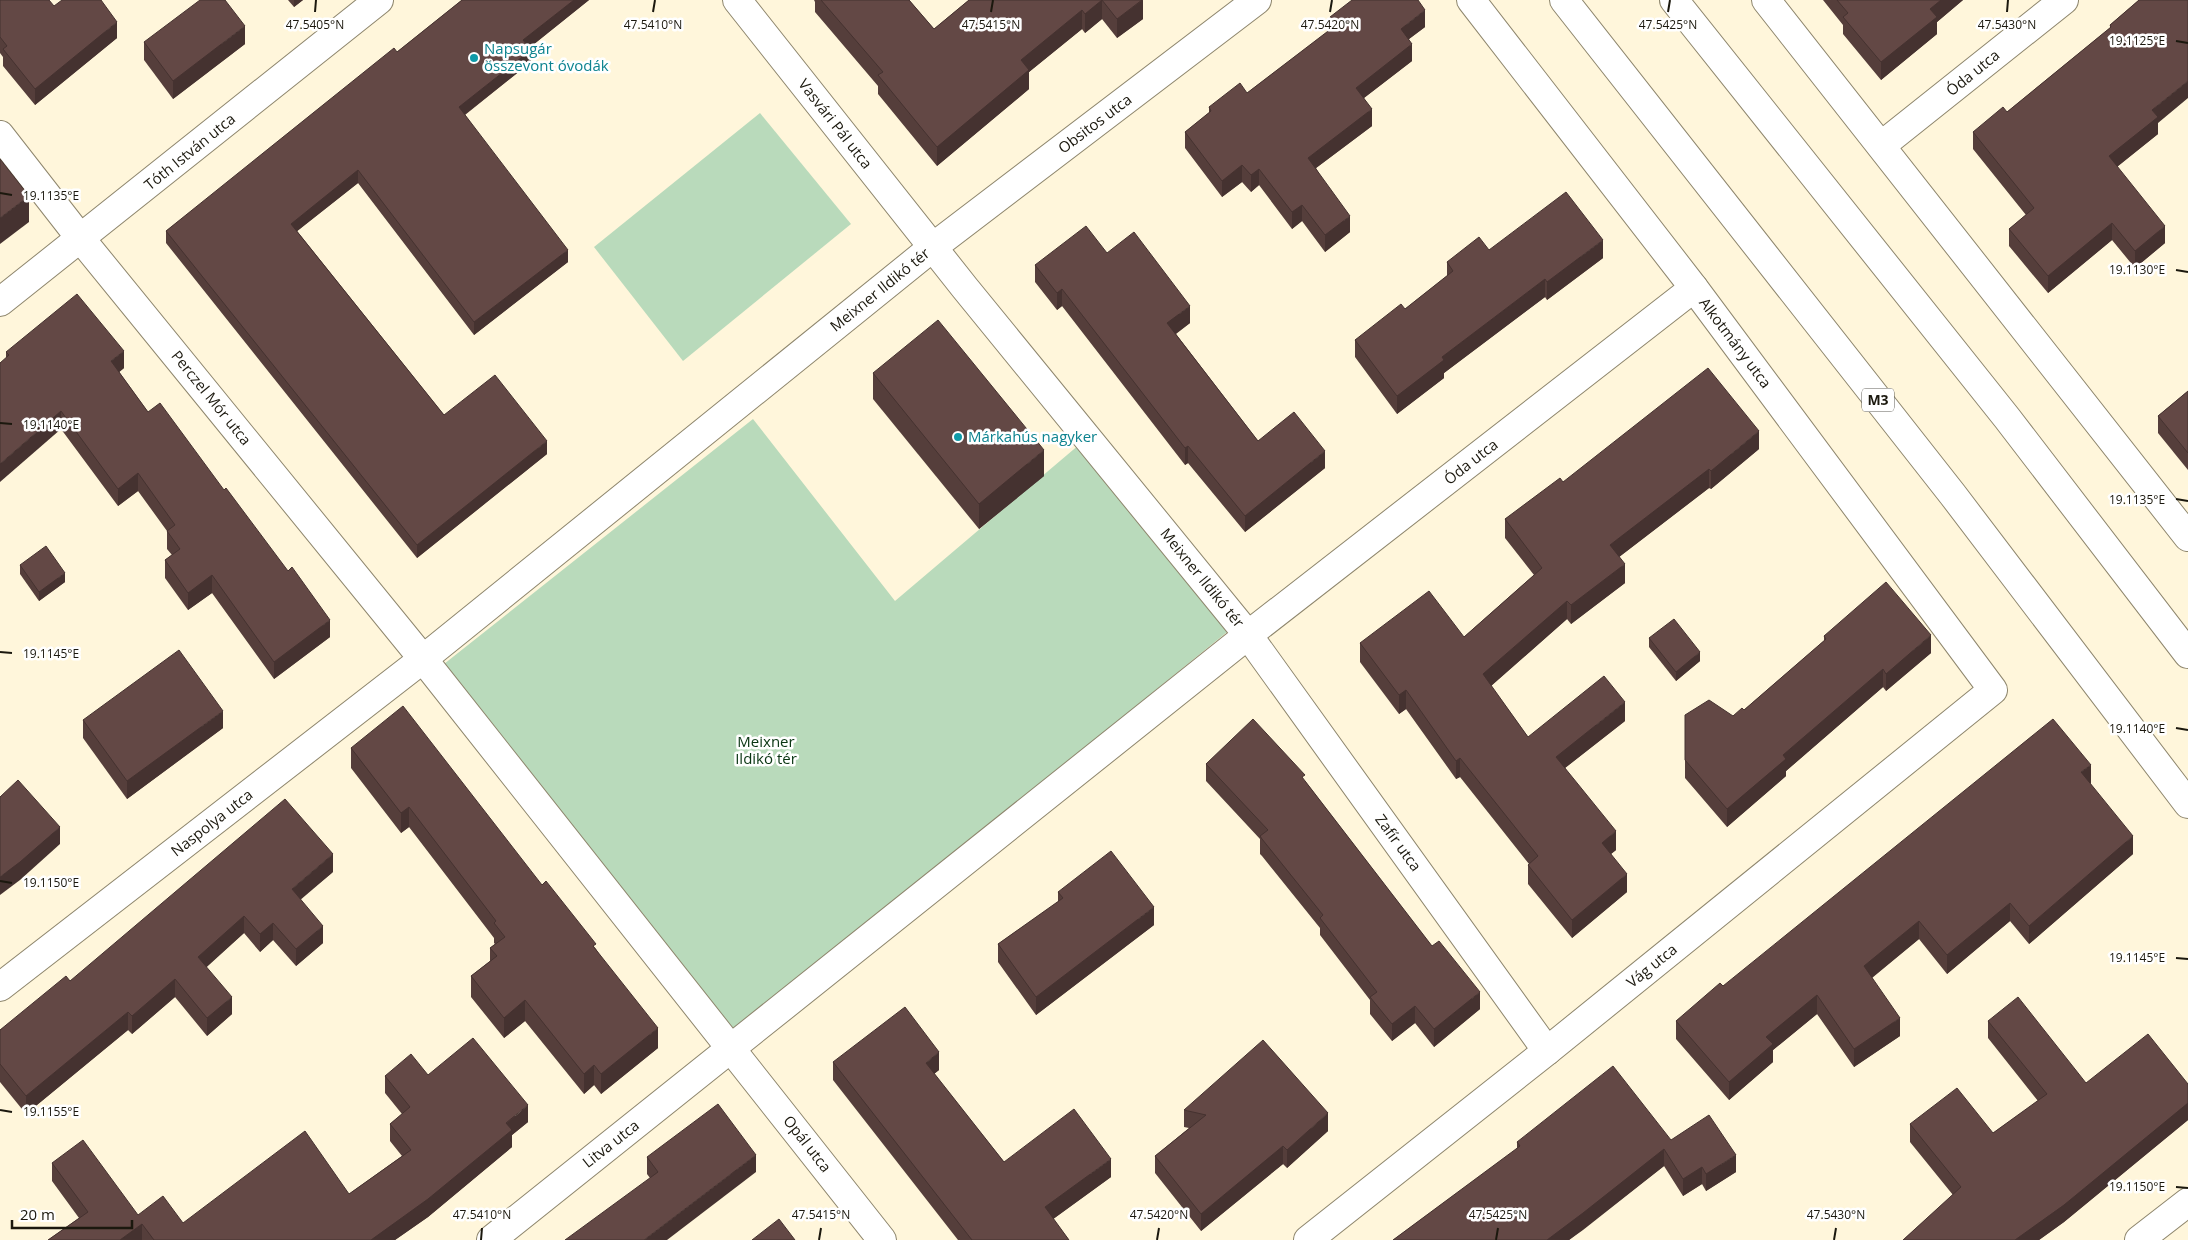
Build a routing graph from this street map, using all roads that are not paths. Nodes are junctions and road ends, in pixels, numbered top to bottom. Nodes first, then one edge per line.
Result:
1 (379, 0) edge
2 (736, 0) edge
3 (1257, 0) edge
4 (1470, 0) edge
5 (1564, 0) edge
6 (1674, 0) edge
7 (1766, 0) edge
8 (2064, 0) edge
9 (0, 135) edge
10 (1882, 145) junction
11 (81, 239) junction
12 (933, 247) junction
13 (1694, 288) junction
14 (0, 302) edge
15 (2188, 537) edge
16 (1248, 635) junction
17 (2188, 654) edge
18 (423, 659) junction
19 (1993, 690) joint
20 (2188, 804) edge
21 (0, 987) edge
22 (732, 1049) junction
23 (1547, 1051) junction
24 (2188, 1202) edge
25 (491, 1240) edge
26 (882, 1240) edge
27 (1308, 1240) edge
28 (2138, 1240) edge

1 - 11 street, Tóth István utca
2 - 12 street, Vasvári Pál utca
3 - 12 street, Obsitos utca
4 - 13 street, Alkotmány utca
5 - 20 street, M3
6 - 17 street
7 - 10 street
8 - 10 street, Óda utca
9 - 11 street, Perczel Mór utca
10 - 15 street
11 - 14 street, Tóth István utca
11 - 18 street, Perczel Mór utca
12 - 16 street, Meixner Ildikó tér
12 - 18 street, Meixner Ildikó tér
13 - 16 street, Óda utca
13 - 19 street, Alkotmány utca
16 - 22 street, Meixner Ildikó tér
16 - 23 street, Zafír utca
18 - 21 street, Naspolya utca
18 - 22 street
19 - 23 street, Vág utca
22 - 25 street, Litva utca
22 - 26 street, Opál utca
23 - 27 street, Vág utca
24 - 28 street

